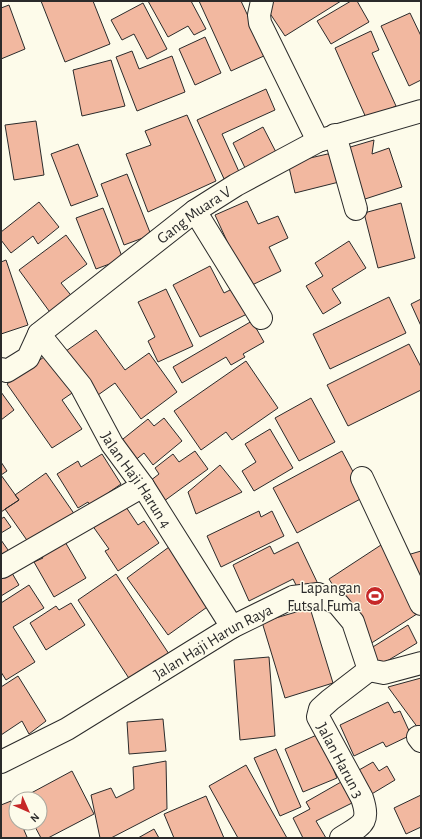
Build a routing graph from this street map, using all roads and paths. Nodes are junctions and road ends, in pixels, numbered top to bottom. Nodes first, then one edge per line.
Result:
1 (260, 3) edge
2 (421, 111) edge
3 (326, 138) junction
4 (356, 209) dead end
5 (195, 211) junction
6 (261, 318) dead end
7 (39, 334) junction
8 (1, 370) edge
9 (362, 478) dead end
10 (143, 486) junction
11 (2, 567) dead end
12 (421, 604) edge
13 (232, 627) junction
14 (421, 662) edge
15 (369, 670) junction
16 (1, 762) edge
17 (341, 838) edge

1 - 3 street
2 - 3 street, Gang Muara V
3 - 4 street
3 - 5 street, Gang Muara V
5 - 6 street
5 - 7 street, Gang Muara V
7 - 8 street, Gang Muara V
7 - 10 street, Jalan Haji Harun 4
9 - 12 street
10 - 11 street
10 - 13 street, Jalan Haji Harun 4
13 - 15 street, Jalan Haji Harun Raya
13 - 16 street, Jalan Haji Harun Raya
14 - 15 street
15 - 17 street, Jalan Harun 3

